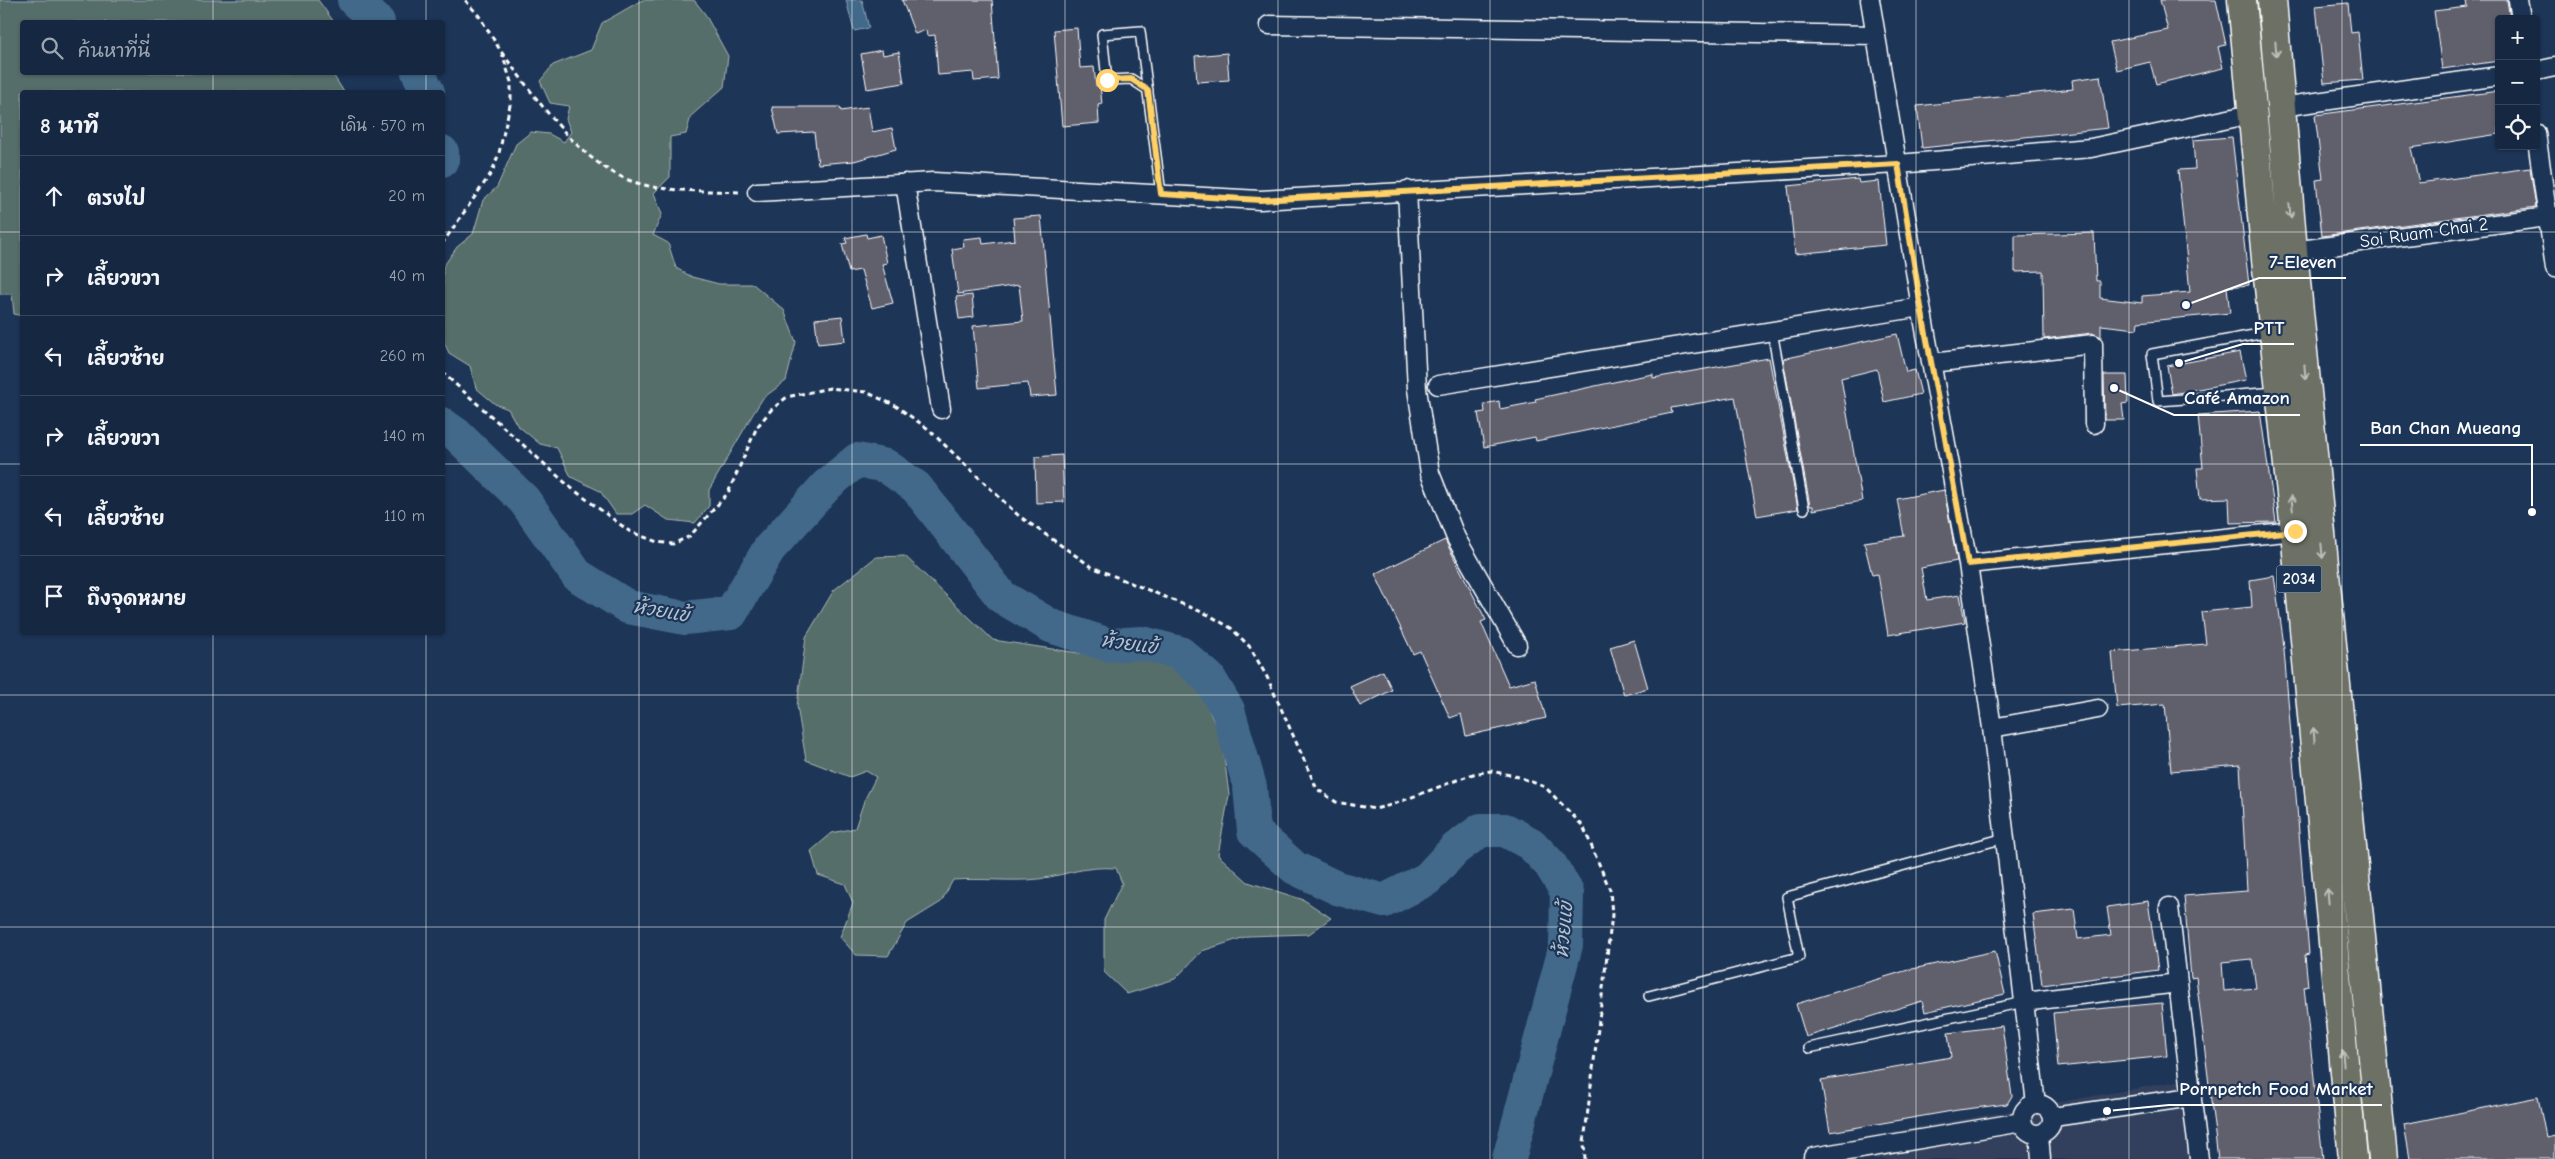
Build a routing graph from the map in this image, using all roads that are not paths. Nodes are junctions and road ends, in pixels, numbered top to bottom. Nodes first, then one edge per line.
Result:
1 (1870, 0) edge
2 (2242, 0) edge
3 (2272, 0) edge
4 (2518, 0) edge
5 (2520, 15) edge
6 (1269, 25) dead end
7 (1876, 35) junction
8 (2555, 68) edge
9 (2540, 70) edge
10 (2495, 77) edge
11 (1148, 90) junction
12 (2281, 107) junction
13 (2252, 114) junction
14 (2539, 150) edge
15 (1898, 164) junction
16 (905, 184) junction
17 (1407, 190) junction
18 (757, 192) road end
19 (1161, 194) junction
20 (2551, 216) edge
21 (2293, 251) junction
22 (2555, 268) edge
23 (1921, 307) junction
24 (2274, 331) junction
25 (1772, 332) junction
26 (1932, 363) junction
27 (1438, 385) dead end
28 (2280, 392) junction
29 (941, 409) dead end
30 (2094, 424) dead end
31 (1804, 509) dead end
32 (2295, 531) junction
33 (1968, 564) junction
34 (1516, 645) dead end
35 (2098, 709) dead end
36 (1992, 728) junction
37 (2004, 838) junction
38 (2169, 907) dead end
39 (2178, 983) junction
40 (1649, 996) dead end
41 (2024, 1002) junction
42 (1810, 1048) dead end
43 (2192, 1097) junction
44 (2036, 1104) junction
45 (2053, 1118) junction
46 (2022, 1122) junction
47 (2039, 1134) junction
48 (1813, 1157) dead end
49 (2041, 1159) edge
50 (2198, 1159) edge
51 (2353, 1159) edge
52 (2383, 1159) edge

1 - 7 street
2 - 13 main road, 2034
3 -> 12 main road, 2034
4 - 5 street
6 - 7 street
7 - 15 street
8 - 9 street
10 - 12 street
11 - 11 lane
11 - 19 lane
12 -> 21 main road, 2034
13 - 15 street
13 - 24 main road, 2034
14 - 20 street
15 - 17 street
15 - 23 street
16 - 18 street
16 - 19 street
16 - 29 street
17 - 19 street
17 - 34 street
20 - 21 street, Soi Ruam Chai 2
20 - 22 street
21 -> 52 main road, 2034
23 - 25 street
23 - 26 street
24 - 28 main road, 2034
24 - 28 lane
25 - 27 street
25 - 31 lane
26 - 30 street
26 - 33 street
32 -> 28 main road, 2034
32 - 33 street
51 -> 32 main road, 2034
33 - 36 street
35 - 36 street
36 - 37 street
37 - 40 lane
37 - 41 street
38 - 39 street
39 - 41 street
39 - 43 street
41 - 42 lane
41 - 44 street
43 - 45 street
43 - 50 street
44 - 45 street
44 - 46 street
45 - 47 street
46 - 47 street
46 - 48 street
47 - 49 street

